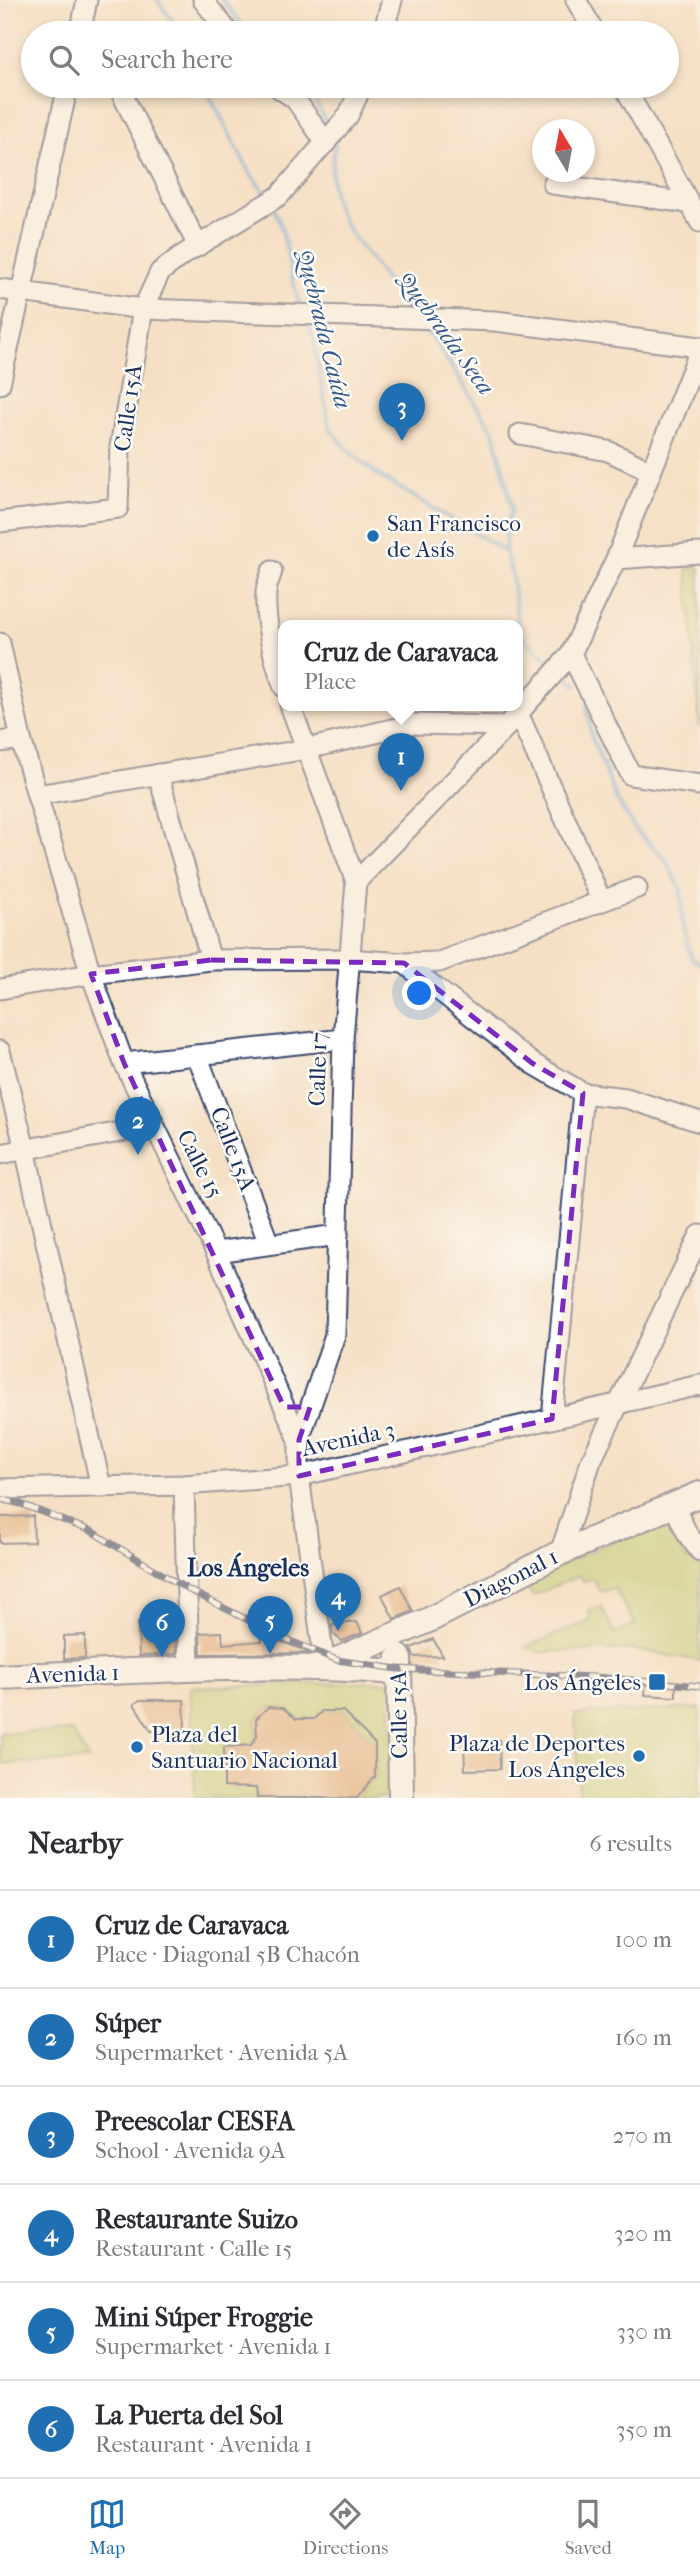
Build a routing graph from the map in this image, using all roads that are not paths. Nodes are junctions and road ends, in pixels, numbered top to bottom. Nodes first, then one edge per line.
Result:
1 (87, 0) edge
2 (203, 0) edge
3 (392, 0) edge
4 (576, 0) edge
5 (83, 21) edge
6 (220, 21) edge
7 (386, 21) edge
8 (588, 21) edge
9 (65, 98) edge
10 (124, 98) edge
11 (294, 98) edge
12 (356, 98) edge
13 (631, 98) edge
14 (326, 143) junction
15 (552, 184) dead end
16 (688, 204) junction
17 (700, 222) edge
18 (198, 246) junction
19 (0, 289) edge
20 (21, 293) junction
21 (143, 309) junction
22 (700, 349) edge
23 (0, 384) edge
24 (520, 435) dead end
25 (651, 471) junction
26 (0, 522) edge
27 (700, 553) edge
28 (616, 559) junction
29 (272, 571) dead end
30 (0, 643) edge
31 (571, 654) junction
32 (278, 671) edge
33 (523, 709) edge
34 (292, 711) edge
35 (521, 711) edge
36 (513, 720) junction
37 (21, 738) junction
38 (0, 742) edge
39 (307, 749) junction
40 (158, 774) junction
41 (700, 785) edge
42 (37, 795) junction
43 (356, 883) junction
44 (637, 888) dead end
45 (601, 900) junction
46 (348, 959) junction
47 (211, 960) junction
48 (404, 963) junction
49 (91, 974) junction
50 (0, 989) edge
51 (342, 1039) junction
52 (0, 1051) edge
53 (197, 1055) junction
54 (124, 1063) junction
55 (583, 1093) junction
56 (700, 1122) edge
57 (153, 1126) junction
58 (25, 1149) junction
59 (0, 1154) edge
60 (338, 1235) junction
61 (700, 1235) edge
62 (269, 1244) junction
63 (216, 1252) junction
64 (700, 1385) edge
65 (618, 1403) junction
66 (284, 1407) junction
67 (310, 1407) junction
68 (552, 1419) junction
69 (299, 1440) junction
70 (299, 1476) junction
71 (184, 1485) junction
72 (101, 1487) junction
73 (0, 1489) edge
74 (700, 1493) edge
75 (673, 1504) junction
76 (700, 1551) edge
77 (560, 1553) junction
78 (404, 1632) junction
79 (325, 1668) junction
80 (190, 1669) junction
81 (398, 1672) junction
82 (0, 1676) edge
83 (401, 1798) edge

1 - 5 street
2 - 6 street
3 - 7 street
4 - 8 street
9 - 20 street
10 - 18 street
11 - 14 street
12 - 14 street, Calle 15A
13 - 16 street
14 - 18 street, Calle 15A
15 - 16 street
16 - 17 street
18 - 21 street, Calle 15A
19 - 20 street
20 - 21 street
20 - 23 street
21 - 22 street
21 - 26 street, Calle 15A
22 - 25 street
24 - 25 street
25 - 28 street
27 - 28 street
28 - 31 street
29 - 32 street
30 - 37 street, Calle 15
31 - 33 street
31 - 41 street
34 - 39 street, Calle 17
35 - 36 street
36 - 39 street
36 - 43 street
36 - 45 street
37 - 38 street
37 - 42 street, Calle 15
39 - 40 street
39 - 43 street, Calle 17
40 - 42 street
40 - 47 street
42 - 49 street, Calle 15
43 - 46 street, Calle 17
44 - 45 street
45 - 48 street
46 - 47 street
46 - 48 street
46 - 51 street, Calle 17
47 - 49 street
48 - 55 street
49 - 50 street
49 - 54 street, Calle 15
51 - 53 street
51 - 60 street, Calle 17
52 - 58 street
53 - 54 street
53 - 62 street, Calle 15A
54 - 57 street, Calle 15
55 - 56 street
55 - 68 street
57 - 58 street
57 - 63 street, Calle 15
58 - 59 street
58 - 72 street
60 - 62 street
60 - 67 street, Calle 17
61 - 65 street
62 - 63 street
63 - 66 street, Calle 15
64 - 65 street, Avenida 3
65 - 68 street, Avenida 3
65 - 77 street
66 - 67 street
66 - 69 street, Calle 15
67 - 69 street, Calle 17
68 - 70 street, Avenida 3
69 - 70 street, Calle 15
70 - 71 street, Avenida 3
70 - 79 street, Calle 15
71 - 72 street, Avenida 3
71 - 80 street
72 - 73 street, Avenida 3
74 - 75 main road, Diagonal 1
75 - 76 street
75 - 77 main road, Diagonal 1
77 - 78 main road, Diagonal 1
78 - 79 main road, Diagonal 1
78 - 81 main road, Calle 15A
79 - 80 main road, Avenida 1
79 - 81 main road, Avenida 1
80 - 82 main road, Avenida 1
81 - 83 main road, Calle 15A

